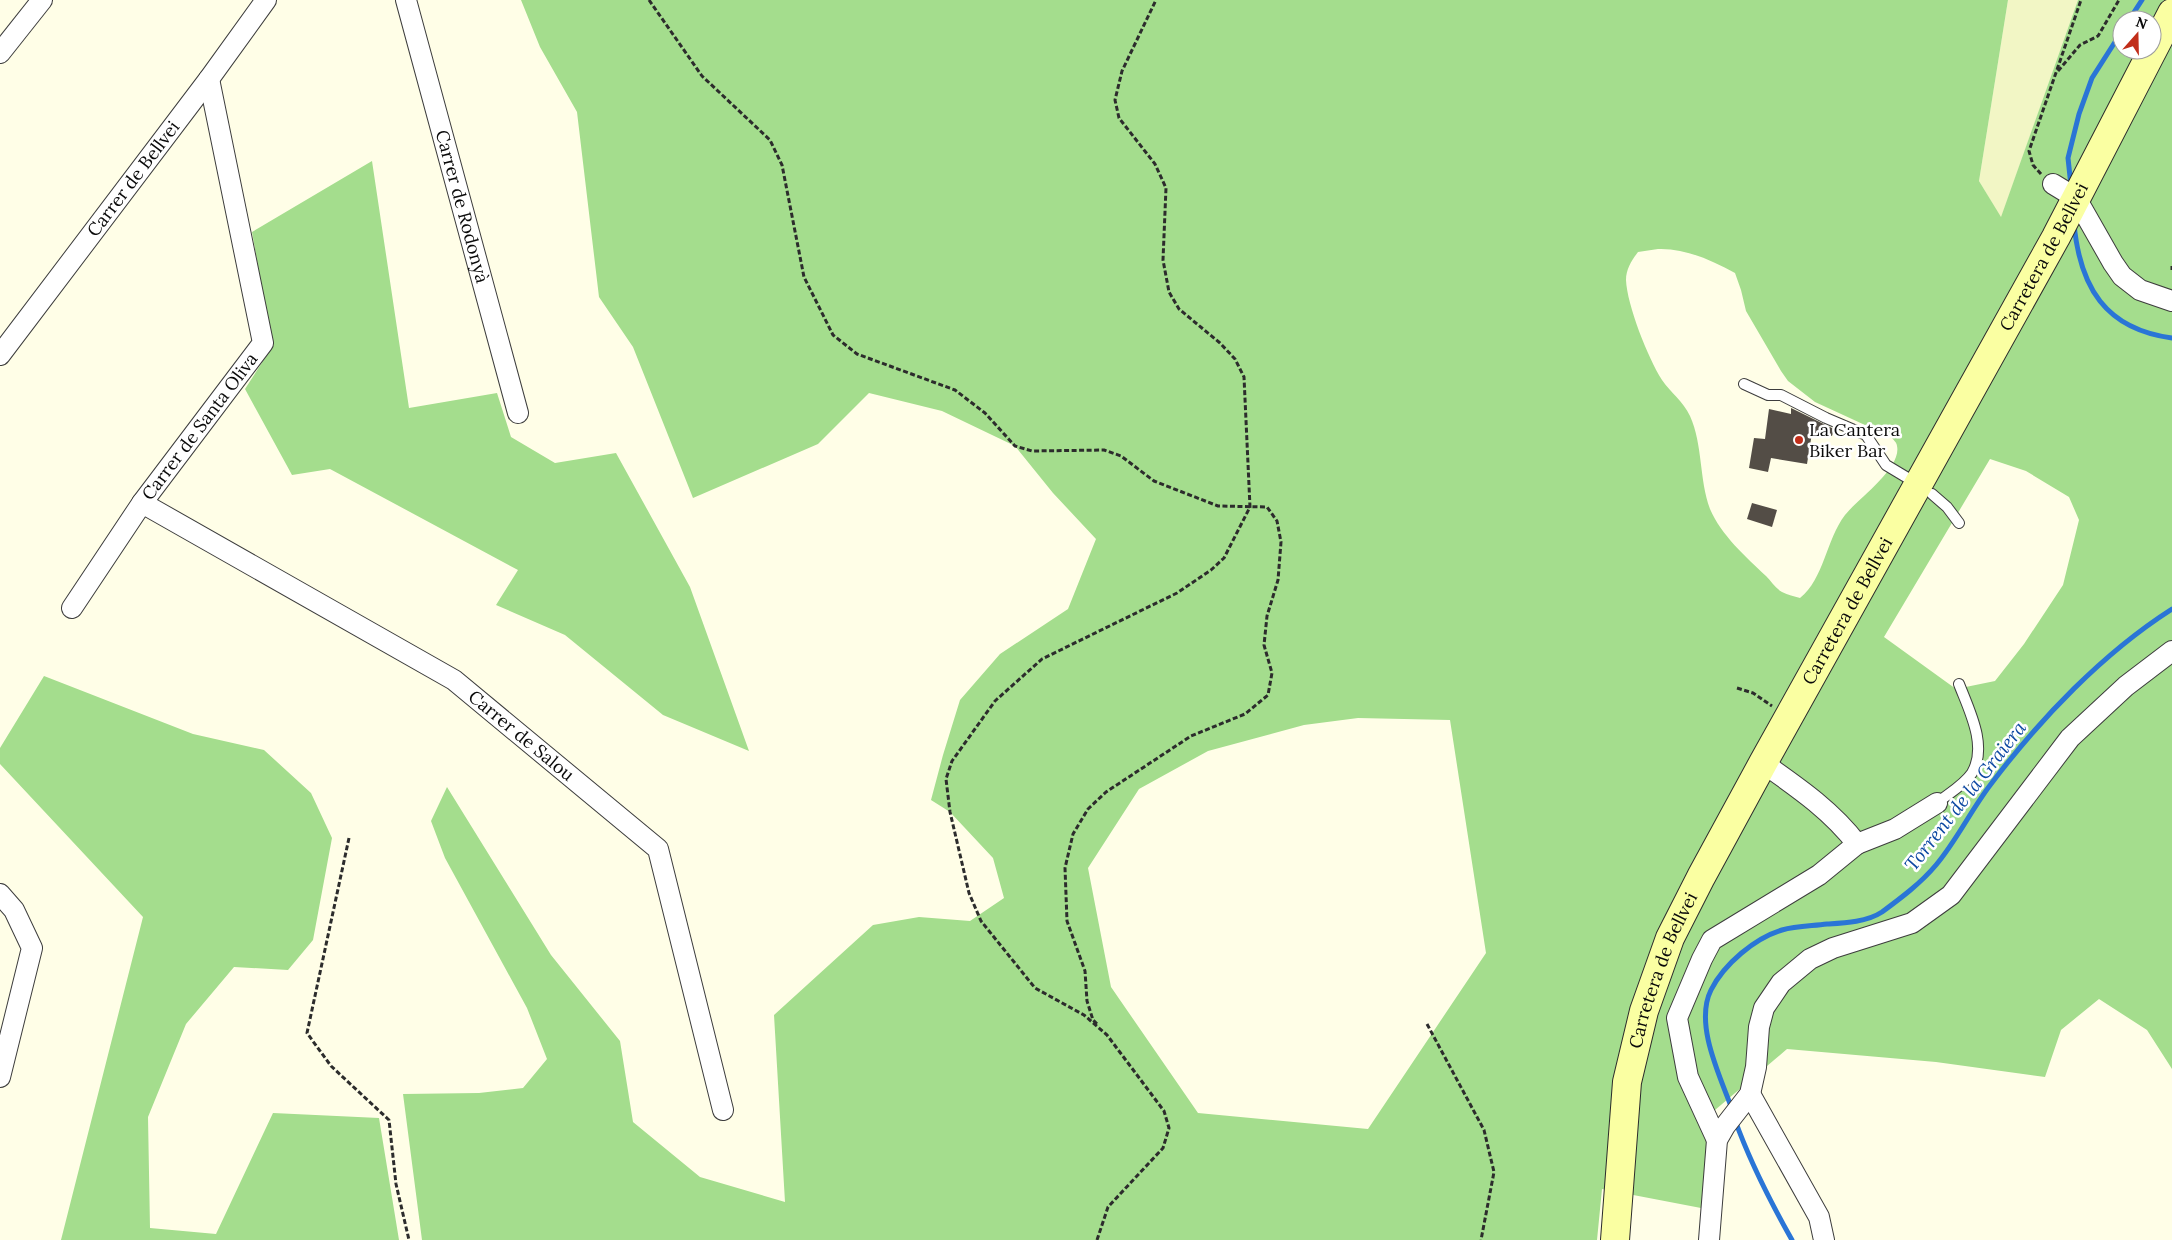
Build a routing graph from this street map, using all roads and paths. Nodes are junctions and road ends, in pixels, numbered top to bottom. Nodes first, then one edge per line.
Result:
1 (42, 0) edge
2 (266, 0) edge
3 (406, 0) edge
4 (649, 0) edge
5 (1156, 0) edge
6 (2081, 0) edge
7 (2119, 0) edge
8 (2172, 13) edge
9 (0, 53) edge
10 (2056, 73) junction
11 (209, 79) junction
12 (2052, 184) joint
13 (2076, 198) junction
14 (2172, 266) edge
15 (2172, 270) edge
16 (2172, 301) edge
17 (0, 355) edge
18 (1744, 384) dead end
19 (518, 413) dead end
20 (1906, 477) dead end
21 (1932, 494) dead end
22 (142, 503) junction
23 (1250, 507) junction
24 (1959, 523) dead end
25 (72, 608) dead end
26 (2172, 651) edge
27 (1959, 684) dead end
28 (1737, 688) dead end
29 (1786, 721) junction
30 (1763, 763) junction
31 (1937, 803) joint
32 (349, 838) dead end
33 (1857, 844) junction
34 (0, 894) edge
35 (1428, 1024) dead end
36 (1107, 1035) junction
37 (0, 1077) edge
38 (1750, 1094) junction
39 (723, 1110) dead end
40 (1721, 1133) junction
41 (409, 1240) edge
42 (1097, 1240) edge
43 (1481, 1240) edge
44 (1615, 1240) edge
45 (1709, 1240) edge
46 (1824, 1240) edge

1 - 9 street
2 - 11 street, Carrer de Bellvei
3 - 19 street, Carrer de Rodonyà
4 - 23 path
5 - 23 path
6 - 10 path
7 - 10 path
8 - 13 main road, Carretera de Bellvei
10 - 12 path
11 - 17 street, Carrer de Bellvei
11 - 22 street, Carrer de Santa Oliva
12 - 13 street
13 - 16 street
13 - 29 main road, Carretera de Bellvei
14 - 15 path
18 - 20 lane
21 - 24 lane
22 - 25 street, Carrer de Santa Oliva
22 - 39 street, Carrer de Salou
23 - 36 path
23 - 36 path
26 - 38 street
27 - 31 lane
28 - 29 path
29 - 30 main road, Carretera de Bellvei
30 - 33 street
30 - 44 main road, Carretera de Bellvei
31 - 33 street
32 - 41 path
33 - 40 street
34 - 37 street
35 - 43 path
36 - 42 path
38 - 40 street
38 - 46 street
40 - 45 street

